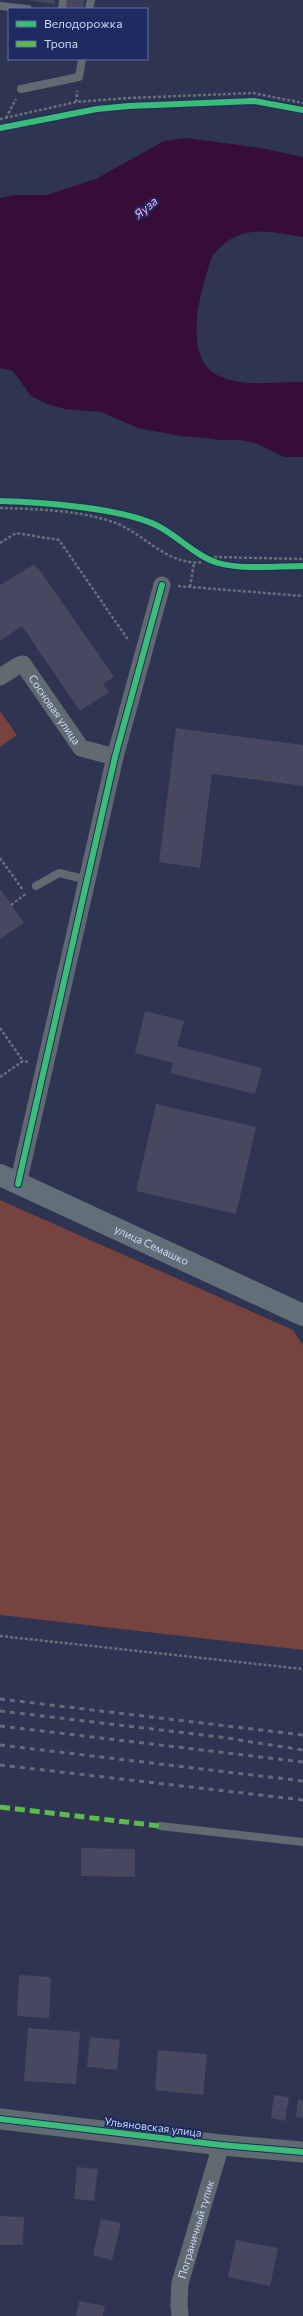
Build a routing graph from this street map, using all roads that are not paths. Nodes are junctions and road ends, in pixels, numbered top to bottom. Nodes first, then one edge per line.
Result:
1 (0, 6) edge
2 (19, 8) edge
3 (82, 60) edge
4 (21, 90) road end
5 (162, 585) road end
6 (0, 677) edge
7 (115, 757) junction
8 (88, 880) junction
9 (36, 886) road end
10 (9, 1180) edge
11 (303, 1315) edge
12 (160, 1826) dead end
13 (303, 1842) edge
14 (0, 2119) edge
15 (221, 2145) junction
16 (303, 2152) edge
17 (180, 2316) edge

1 - 2 lane
3 - 4 lane
5 - 7 street
6 - 7 street, Сосновая улица
7 - 8 street
8 - 9 lane
8 - 10 street
10 - 11 main road, улица Семашко
12 - 13 lane
14 - 15 street, Ульяновская улица
15 - 16 street, Ульяновская улица
15 - 17 street, Пограничный тупик

